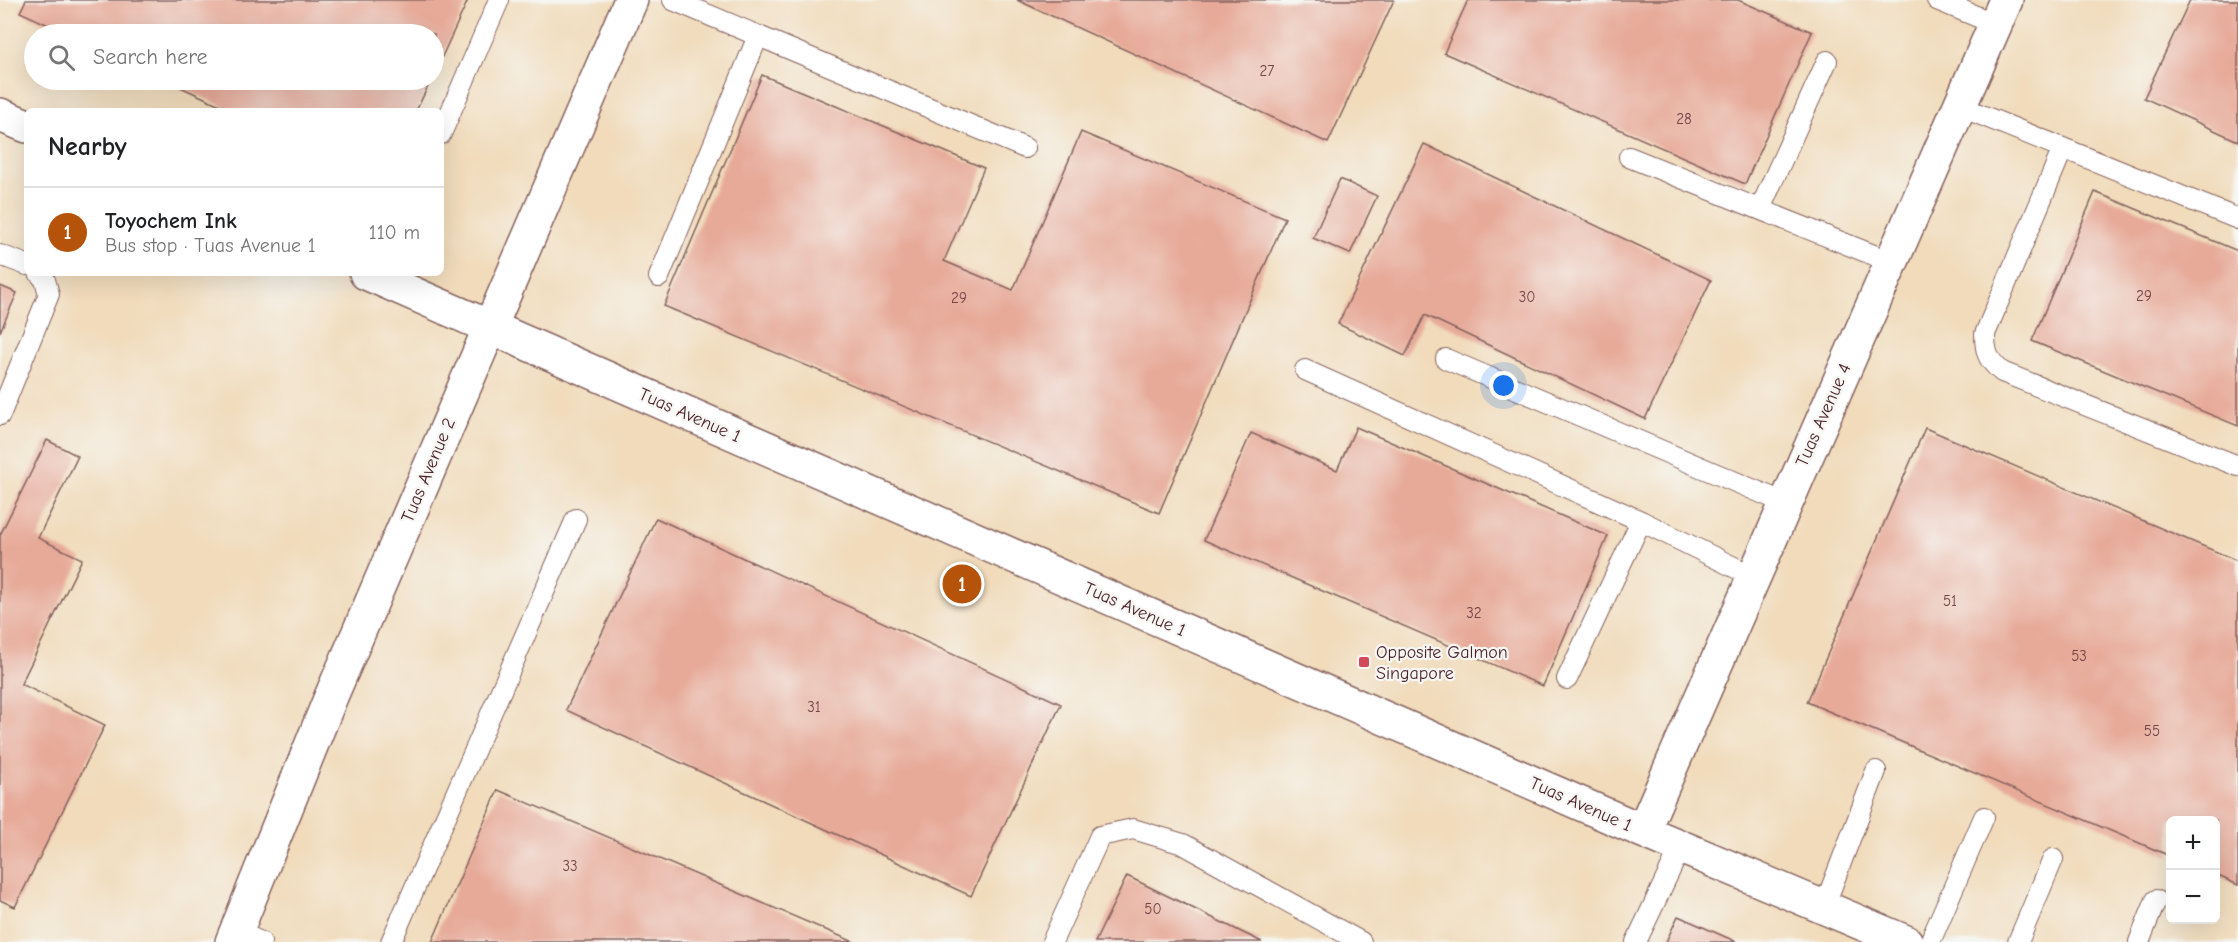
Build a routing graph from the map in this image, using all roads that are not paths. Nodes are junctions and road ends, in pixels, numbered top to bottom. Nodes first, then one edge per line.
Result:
1 (499, 0) edge
2 (631, 0) edge
3 (673, 0) edge
4 (1937, 0) edge
5 (2001, 12) edge
6 (758, 36) junction
7 (1827, 61) dead end
8 (1959, 106) junction
9 (0, 115) edge
10 (24, 125) edge
11 (444, 127) edge
12 (1025, 148) dead end
13 (2063, 148) junction
14 (1629, 156) dead end
15 (1760, 209) junction
16 (2238, 219) edge
17 (0, 255) edge
18 (1891, 262) junction
19 (24, 265) edge
20 (40, 276) edge
21 (373, 276) edge
22 (659, 278) dead end
23 (490, 327) junction
24 (1446, 359) dead end
25 (1305, 370) dead end
26 (0, 415) edge
27 (2238, 466) edge
28 (1785, 503) junction
29 (576, 519) dead end
30 (1641, 521) junction
31 (1754, 577) junction
32 (1567, 679) dead end
33 (1876, 771) dead end
34 (1984, 817) dead end
35 (1643, 831) junction
36 (1681, 847) junction
37 (2053, 859) dead end
38 (2157, 900) dead end
39 (1824, 907) junction
40 (243, 938) edge
41 (391, 942) edge
42 (1052, 942) edge
43 (1361, 942) edge
44 (1636, 942) edge
45 (1906, 942) edge
46 (1930, 942) edge
47 (2018, 942) edge
48 (2139, 942) edge

1 - 11 lane
2 - 23 street, Tuas Avenue 2
3 - 6 lane
4 - 5 lane
5 - 8 street, Tuas Avenue 4
6 - 12 lane
6 - 22 lane
7 - 15 lane
8 - 13 lane
8 - 18 street, Tuas Avenue 4
9 - 10 street
13 - 16 lane
13 - 27 lane
14 - 15 lane
15 - 18 lane
17 - 19 lane
18 - 28 street, Tuas Avenue 4
20 - 26 lane
21 - 23 street, Tuas Avenue 1
23 - 35 street, Tuas Avenue 1
23 - 40 street, Tuas Avenue 2
24 - 28 lane
25 - 30 lane
28 - 31 street, Tuas Avenue 4
29 - 41 lane
30 - 31 lane
30 - 32 lane
31 - 35 street, Tuas Avenue 4
33 - 39 lane
34 - 46 lane
35 - 36 street, Tuas Avenue 1
36 - 39 street, Tuas Avenue 1
36 - 44 lane
37 - 47 lane
38 - 48 lane
39 - 45 street, Tuas Avenue 1
42 - 43 lane

